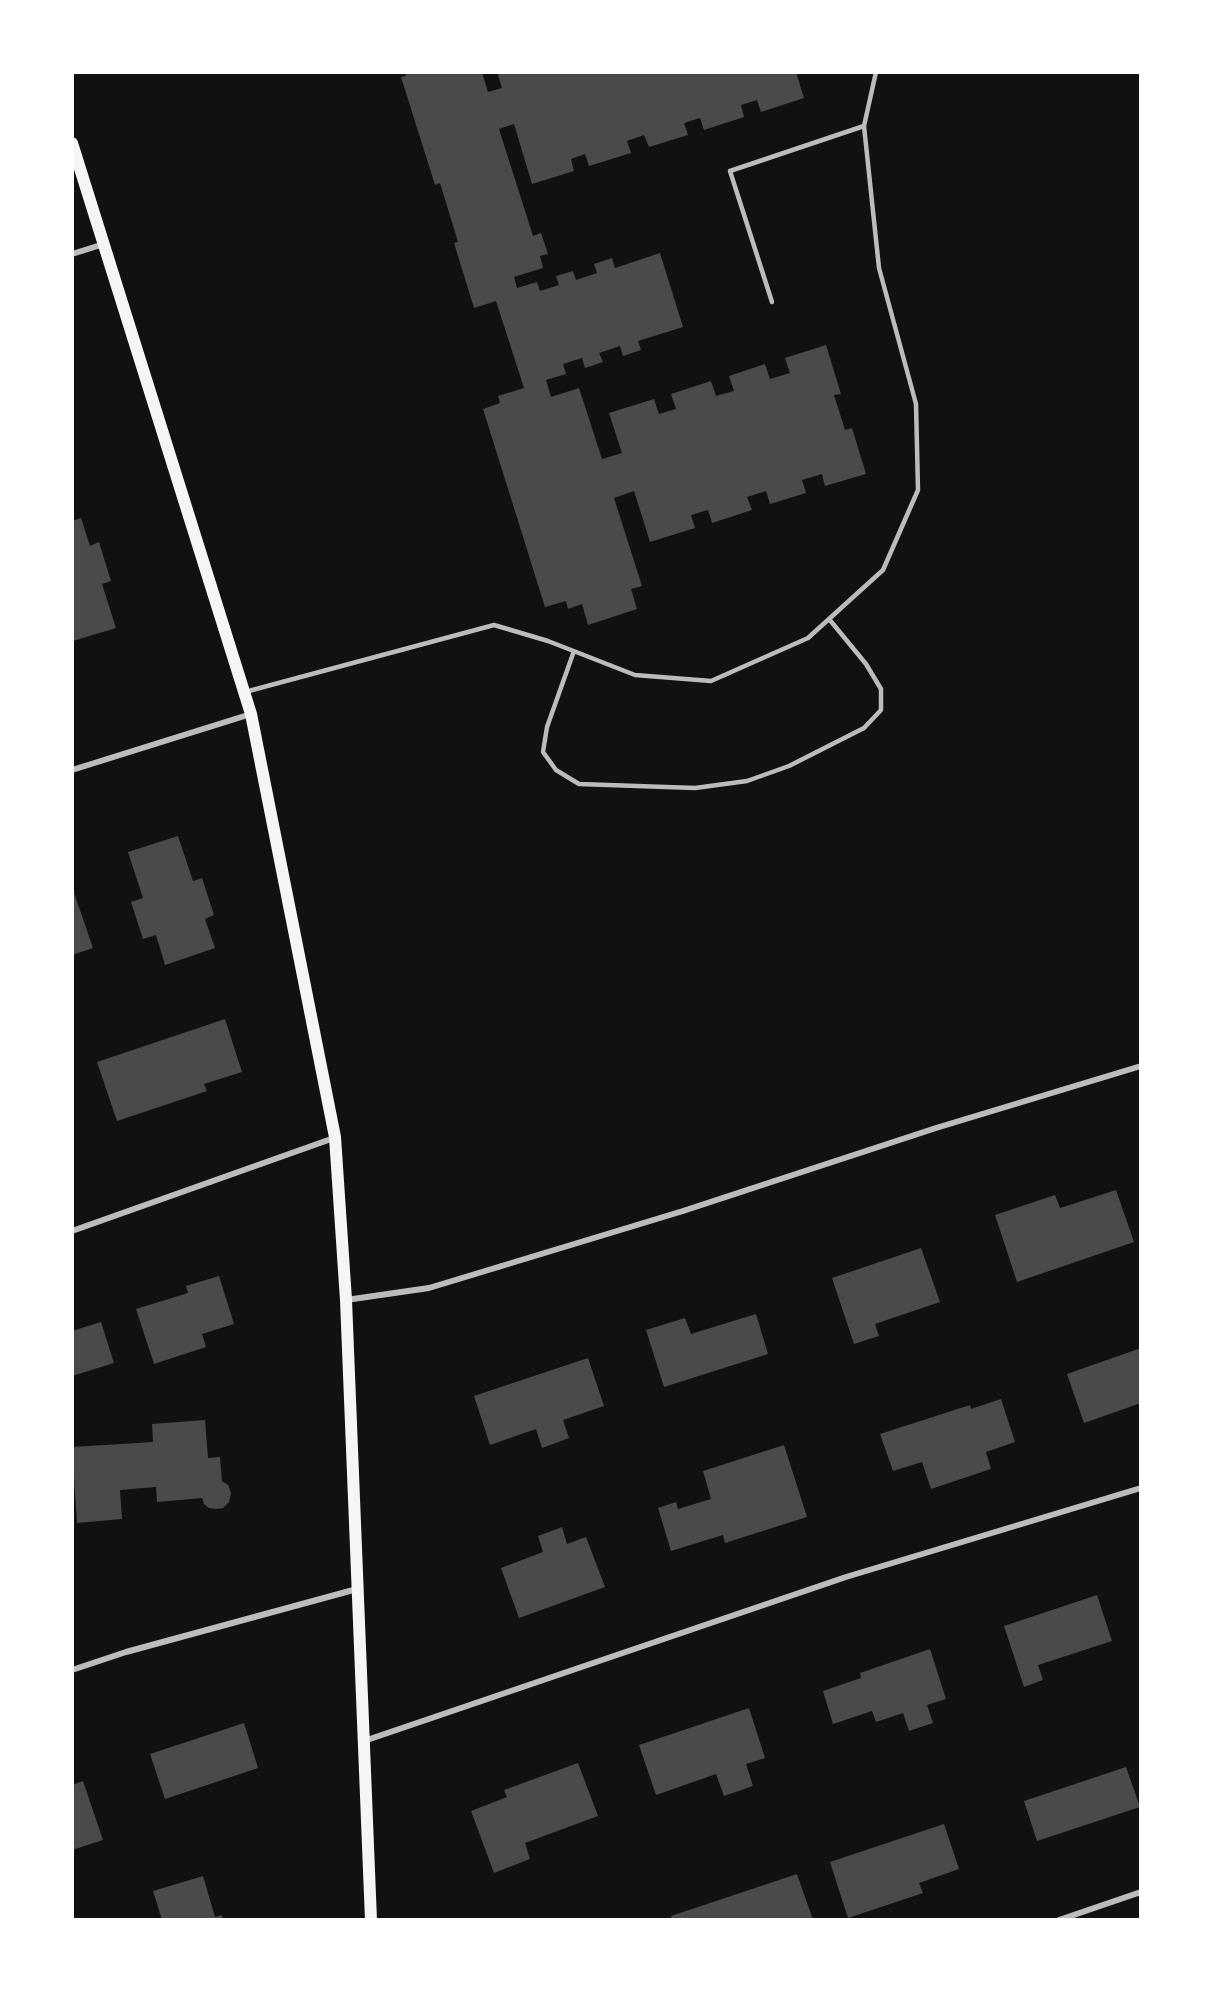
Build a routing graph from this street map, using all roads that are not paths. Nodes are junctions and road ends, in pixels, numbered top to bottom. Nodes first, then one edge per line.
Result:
1 (876, 72) edge
2 (864, 126) junction
3 (72, 143) edge
4 (104, 244) junction
5 (72, 254) edge
6 (772, 302) dead end
7 (829, 620) junction
8 (574, 651) junction
9 (244, 692) junction
10 (251, 714) junction
11 (72, 771) edge
12 (1141, 1066) edge
13 (335, 1137) junction
14 (72, 1231) edge
15 (346, 1300) junction
16 (1141, 1488) edge
17 (358, 1589) junction
18 (72, 1670) edge
19 (363, 1741) junction
20 (1141, 1892) edge
21 (371, 1920) edge
22 (1059, 1920) edge

1 - 2 lane
2 - 6 lane
2 - 7 lane
3 - 4 main road
4 - 5 street
4 - 9 main road
7 - 8 lane
7 - 8 lane
8 - 9 lane
9 - 10 main road
10 - 11 street
10 - 13 main road
12 - 15 street
13 - 14 street
13 - 15 main road
15 - 17 main road
16 - 19 street
17 - 18 street
17 - 19 main road
19 - 21 main road
20 - 22 street

